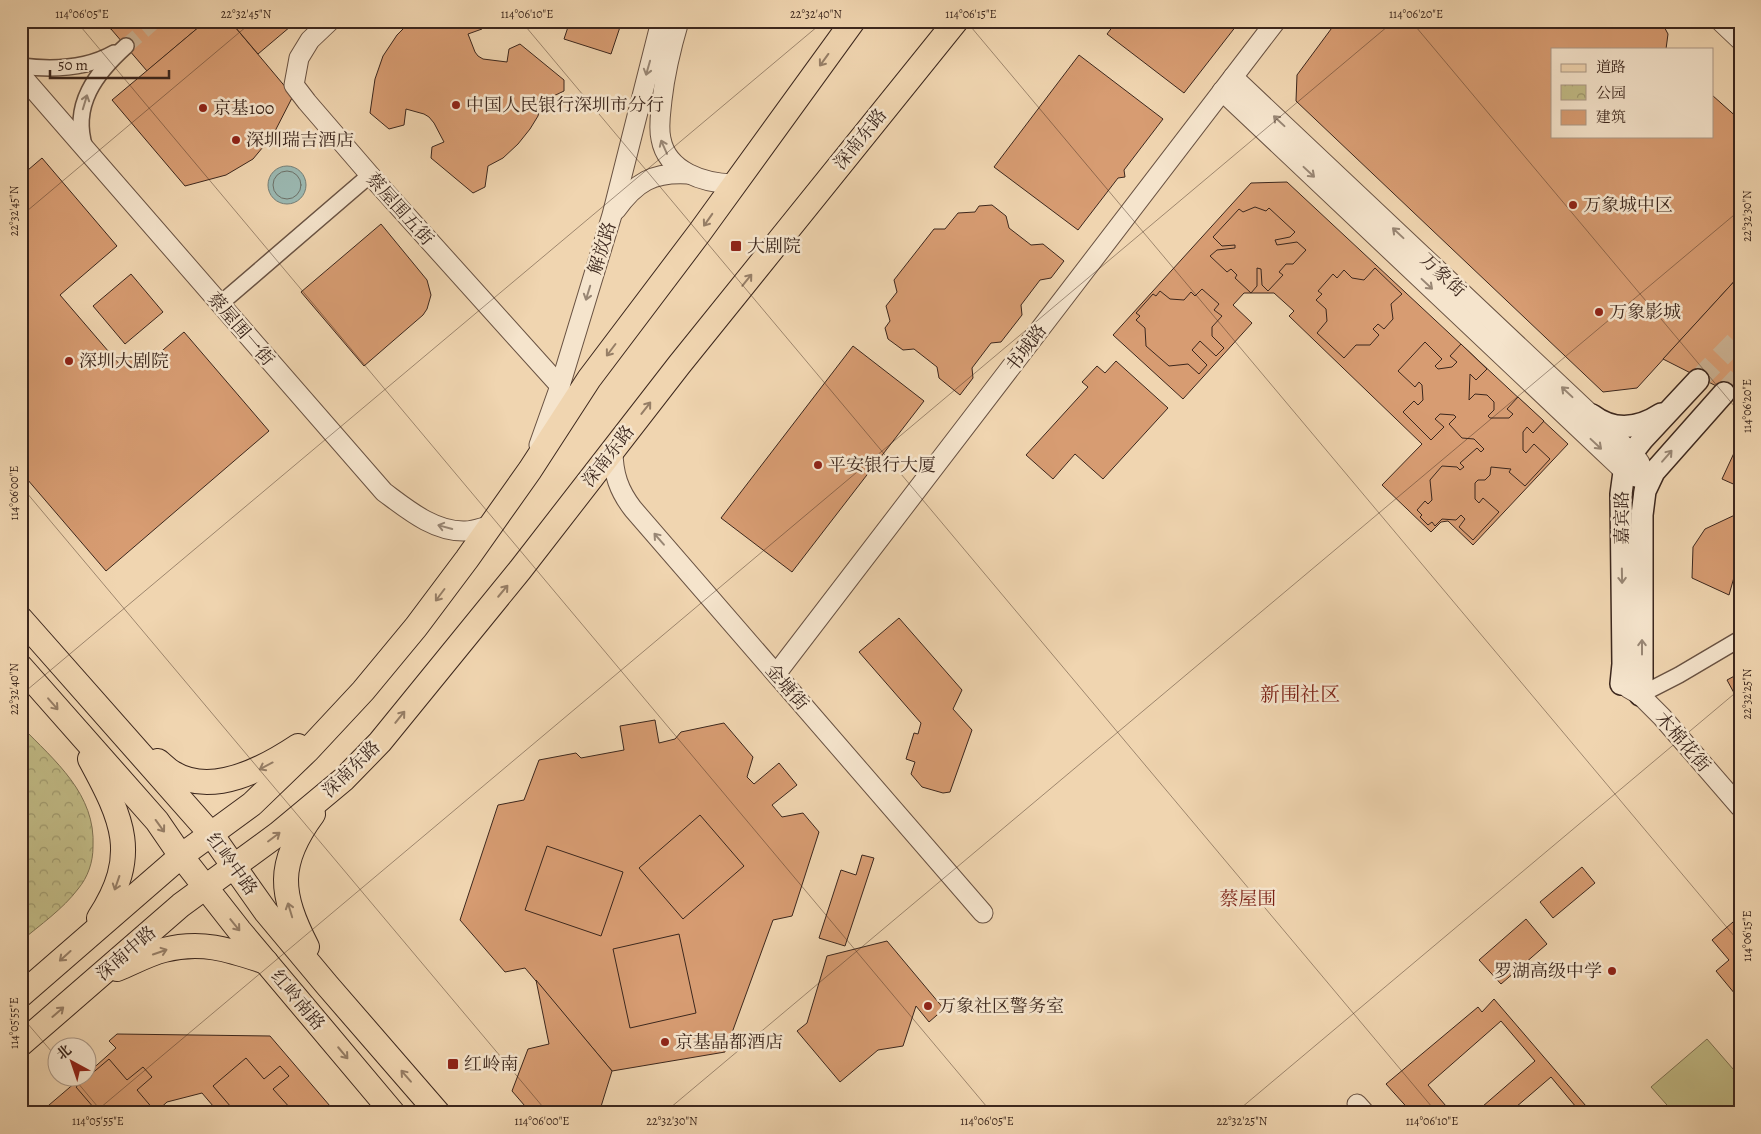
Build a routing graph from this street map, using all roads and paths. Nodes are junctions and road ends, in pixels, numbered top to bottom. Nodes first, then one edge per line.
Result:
1 (330, 21) edge
2 (661, 21) edge
3 (679, 21) edge
4 (853, 21) edge
5 (956, 21) edge
6 (1276, 21) edge
7 (1720, 21) edge
8 (1740, 40) edge
9 (21, 66) edge
10 (21, 75) edge
11 (1228, 84) junction
12 (86, 149) junction
13 (688, 174) junction
14 (370, 175) junction
15 (733, 184) junction
16 (612, 215) junction
17 (220, 304) junction
18 (1698, 380) tunnel mouth
19 (560, 386) junction
20 (1724, 393) tunnel mouth
21 (1680, 398) junction
22 (1592, 415) junction
23 (613, 450) junction
24 (1628, 462) junction
25 (530, 470) junction
26 (1647, 484) junction
27 (492, 524) junction
28 (21, 619) edge
29 (1740, 639) edge
30 (21, 667) edge
31 (776, 674) junction
32 (1621, 684) joint
33 (1640, 695) junction
34 (92, 698) junction
35 (336, 721) junction
36 (72, 725) junction
37 (344, 779) junction
38 (1740, 807) edge
39 (211, 834) junction
40 (181, 856) junction
41 (234, 866) junction
42 (205, 887) junction
43 (983, 913) dead end
44 (88, 935) junction
45 (266, 962) junction
46 (99, 976) junction
47 (327, 985) junction
48 (21, 995) edge
49 (21, 1044) edge
50 (393, 1113) edge
51 (438, 1113) edge

1 - 14 street, 蔡屋围五街
2 -> 16 street, 解放路
13 -> 3 street
4 -> 15 main road
23 -> 5 main road, 深南东路
6 - 11 street, 书城路
7 - 8 street
12 -> 9 street
10 - 12 street, 蔡屋围一街
22 -> 11 street, 万象街
11 -> 24 street, 万象街
11 - 31 street, 书城路
12 - 17 street, 蔡屋围一街
13 - 15 street
13 - 16 street
14 - 17 street
14 - 19 street, 蔡屋围五街
15 -> 25 main road
16 -> 19 street, 解放路
27 -> 17 street, 蔡屋围一街
18 - 21 main road
19 - 25 street, 解放路
26 -> 20 main road, 嘉宾路
21 - 22 main road
21 - 24 main road
22 - 24 street, 万象街
31 -> 23 street, 金塘街
37 -> 23 main road, 深南东路
24 - 26 street, 万象街
24 -> 32 main road, 嘉宾路
25 - 27 main road
33 -> 26 main road, 嘉宾路
27 -> 35 main road
28 - 34 main road, 红岭中路
29 - 33 street
30 -> 36 main road, 红岭中路
31 - 43 street, 金塘街
32 - 33 street, 木棉花街
33 - 38 street, 木棉花街
35 -> 34 main road
34 - 39 main road, 红岭中路
35 - 39 main road
36 -> 40 main road, 红岭中路
36 -> 44 main road
41 -> 37 main road, 深南东路
47 -> 37 main road
39 - 40 main road
39 - 41 main road, 红岭中路
40 - 42 main road, 红岭中路
40 - 44 main road
41 - 42 main road, 深南中路
41 - 47 main road, 红岭中路
42 -> 45 main road, 红岭南路
42 - 46 main road, 深南中路
44 -> 48 main road
46 -> 45 main road
45 -> 50 main road, 红岭南路
49 -> 46 main road, 深南中路
51 -> 47 main road, 红岭中路

